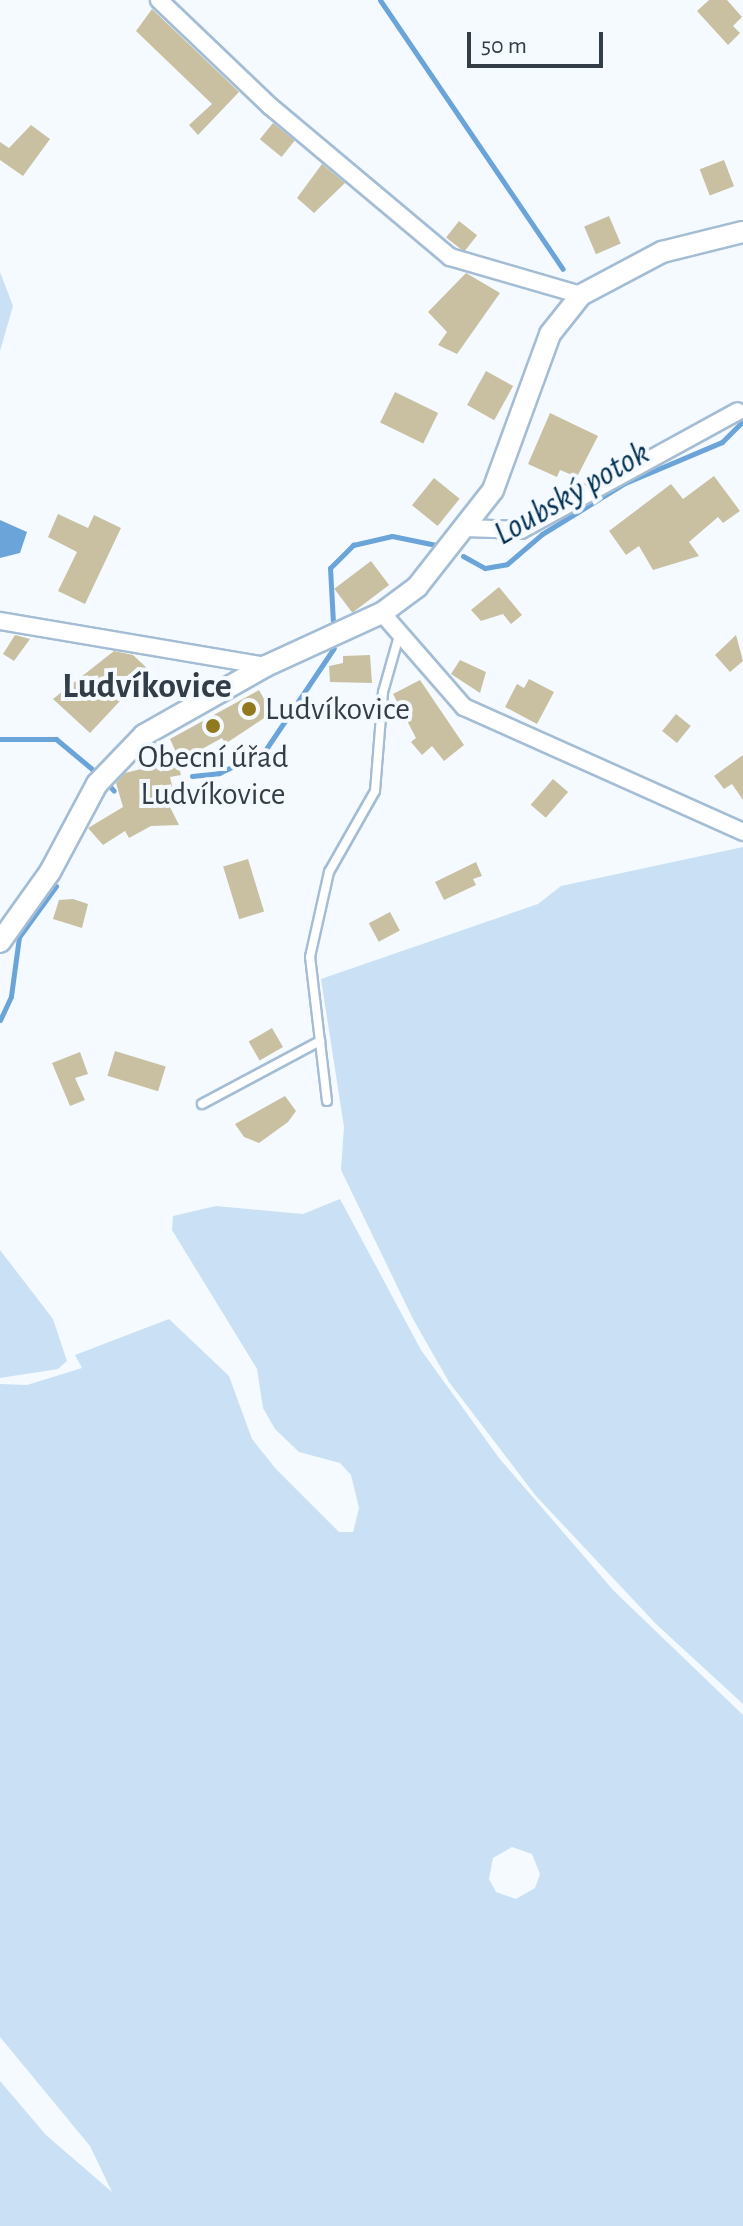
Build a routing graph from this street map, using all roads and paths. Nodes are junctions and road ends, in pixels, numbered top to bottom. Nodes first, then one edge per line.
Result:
1 (159, 0) edge
2 (743, 232) edge
3 (581, 295) junction
4 (738, 411) dead end
5 (466, 528) junction
6 (382, 613) junction
7 (0, 621) edge
8 (399, 636) junction
9 (266, 666) junction
10 (743, 814) edge
11 (736, 829) edge
12 (0, 942) edge
13 (320, 1041) junction
14 (327, 1101) dead end
15 (202, 1104) dead end

1 - 3 street
2 - 3 street
3 - 5 street
4 - 5 street
5 - 6 street
6 - 8 street
6 - 9 street
7 - 9 street
8 - 11 street
8 - 13 lane
9 - 12 street
10 - 11 street
13 - 14 lane
13 - 15 lane

